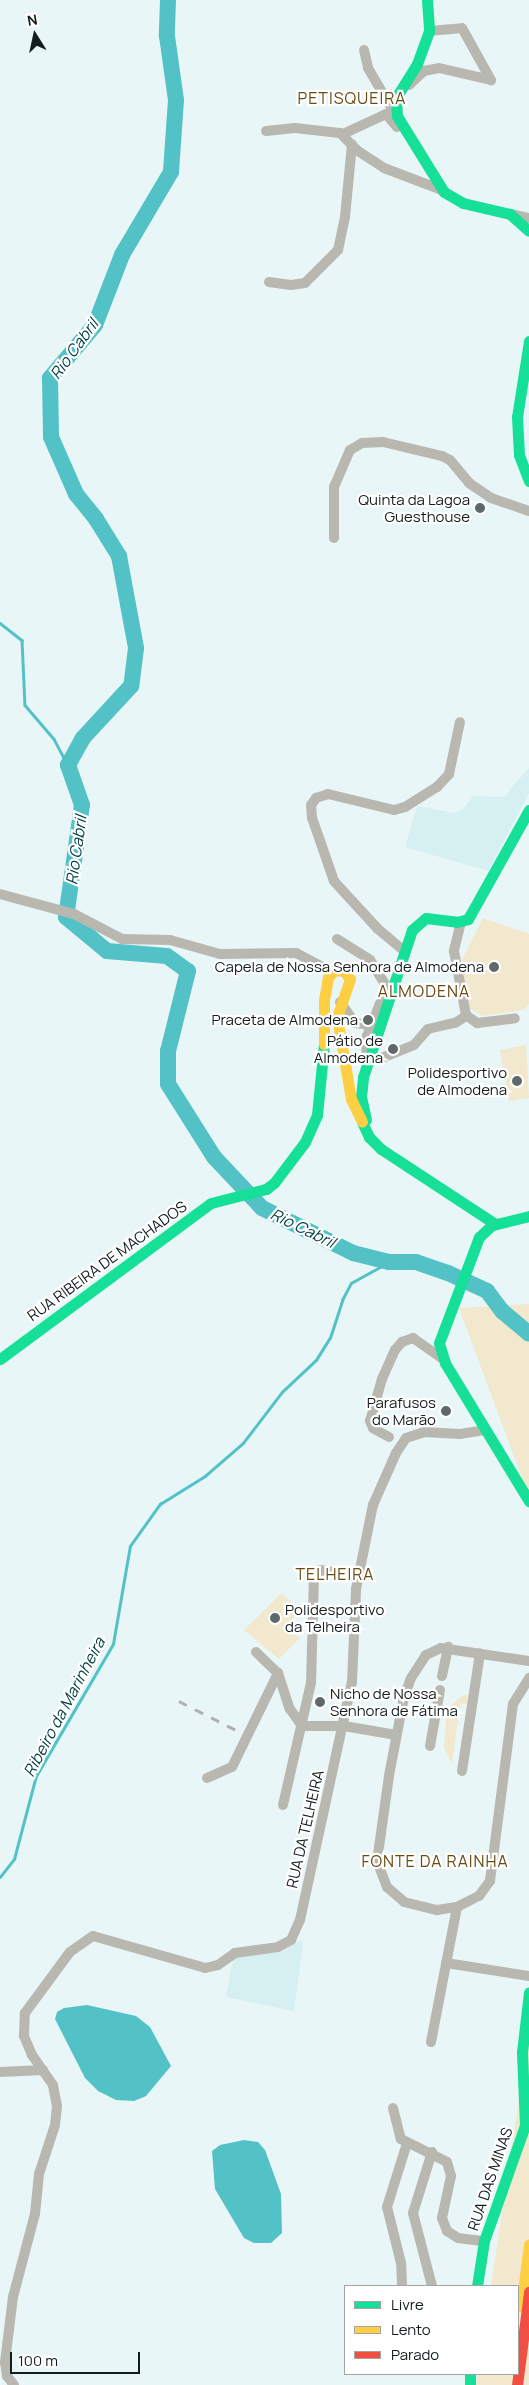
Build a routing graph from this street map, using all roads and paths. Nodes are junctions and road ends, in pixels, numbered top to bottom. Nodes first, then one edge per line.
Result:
1 (427, 0) edge
2 (429, 26) junction
3 (364, 50) dead end
4 (396, 116) junction
5 (266, 131) dead end
6 (342, 134) junction
7 (408, 135) junction
8 (352, 144) junction
9 (442, 190) junction
10 (510, 214) junction
11 (529, 218) edge
12 (529, 231) edge
13 (269, 282) dead end
14 (529, 341) edge
15 (529, 481) edge
16 (529, 511) edge
17 (334, 538) dead end
18 (460, 722) dead end
19 (528, 816) edge
20 (0, 894) edge
21 (461, 922) junction
22 (337, 939) dead end
23 (404, 950) junction
24 (331, 972) junction
25 (389, 989) junction
26 (340, 1002) junction
27 (466, 1016) junction
28 (515, 1018) dead end
29 (372, 1025) junction
30 (384, 1057) dead end
31 (366, 1069) junction
32 (375, 1144) junction
33 (529, 1216) edge
34 (495, 1224) junction
35 (0, 1359) edge
36 (443, 1359) junction
37 (485, 1430) junction
38 (389, 1437) dead end
39 (529, 1502) edge
40 (336, 1572) dead end
41 (448, 1647) junction
42 (256, 1652) dead end
43 (480, 1653) junction
44 (529, 1661) edge
45 (278, 1673) junction
46 (442, 1676) dead end
47 (529, 1678) edge
48 (440, 1690) dead end
49 (302, 1726) junction
50 (344, 1726) junction
51 (396, 1735) junction
52 (430, 1746) dead end
53 (462, 1771) dead end
54 (207, 1778) dead end
55 (283, 1805) dead end
56 (457, 1907) junction
57 (446, 1963) junction
58 (529, 1976) edge
59 (529, 1992) edge
60 (431, 2042) dead end
61 (43, 2070) junction
62 (0, 2072) edge
63 (393, 2108) dead end
64 (407, 2144) junction
65 (432, 2152) junction
66 (484, 2242) junction
67 (529, 2245) edge
68 (402, 2285) edge
69 (432, 2285) edge
70 (477, 2285) edge
71 (529, 2292) edge
72 (519, 2320) edge
73 (519, 2370) edge
74 (4, 2377) edge
75 (14, 2385) edge

1 - 2 main road
2 - 4 main road
2 - 4 street
3 - 4 street
4 - 7 main road
5 - 6 street
6 - 7 street
6 - 8 street
7 - 9 main road
8 - 9 street
8 - 13 street
9 - 10 main road
10 - 11 street
10 - 12 main road
14 - 15 main road
16 - 17 street
18 - 23 street
19 - 21 main road
20 - 24 street
21 - 23 main road
21 - 27 street
22 - 25 street
23 - 25 main road
24 - 26 main road
24 - 35 main road, RUA RIBEIRA DE MACHADOS
25 - 29 street
25 - 31 main road
26 - 29 street
26 - 32 main road
27 - 28 street
27 - 30 street
29 - 31 street
31 - 32 main road
32 - 34 main road
33 - 34 main road
34 - 36 main road
36 - 37 main road
36 - 38 street
37 - 39 main road
37 - 50 street, RUA DA TELHEIRA
40 - 49 street
41 - 43 street
41 - 46 street
41 - 51 street
42 - 45 street
43 - 44 street
43 - 53 street
45 - 49 street
45 - 54 street
47 - 56 street
48 - 52 street
49 - 50 street
49 - 55 street
50 - 51 street
50 - 61 street, RUA DA TELHEIRA
51 - 56 street
56 - 57 street
57 - 58 street
57 - 60 street
59 - 66 main road, RUA DAS MINAS
61 - 62 street
61 - 74 street, RUA DA TELHEIRA
63 - 64 street
64 - 65 street
64 - 68 street
65 - 66 street
65 - 69 street
66 - 70 main road, RUA DAS MINAS
67 - 72 main road
71 - 73 main road
74 - 75 street

